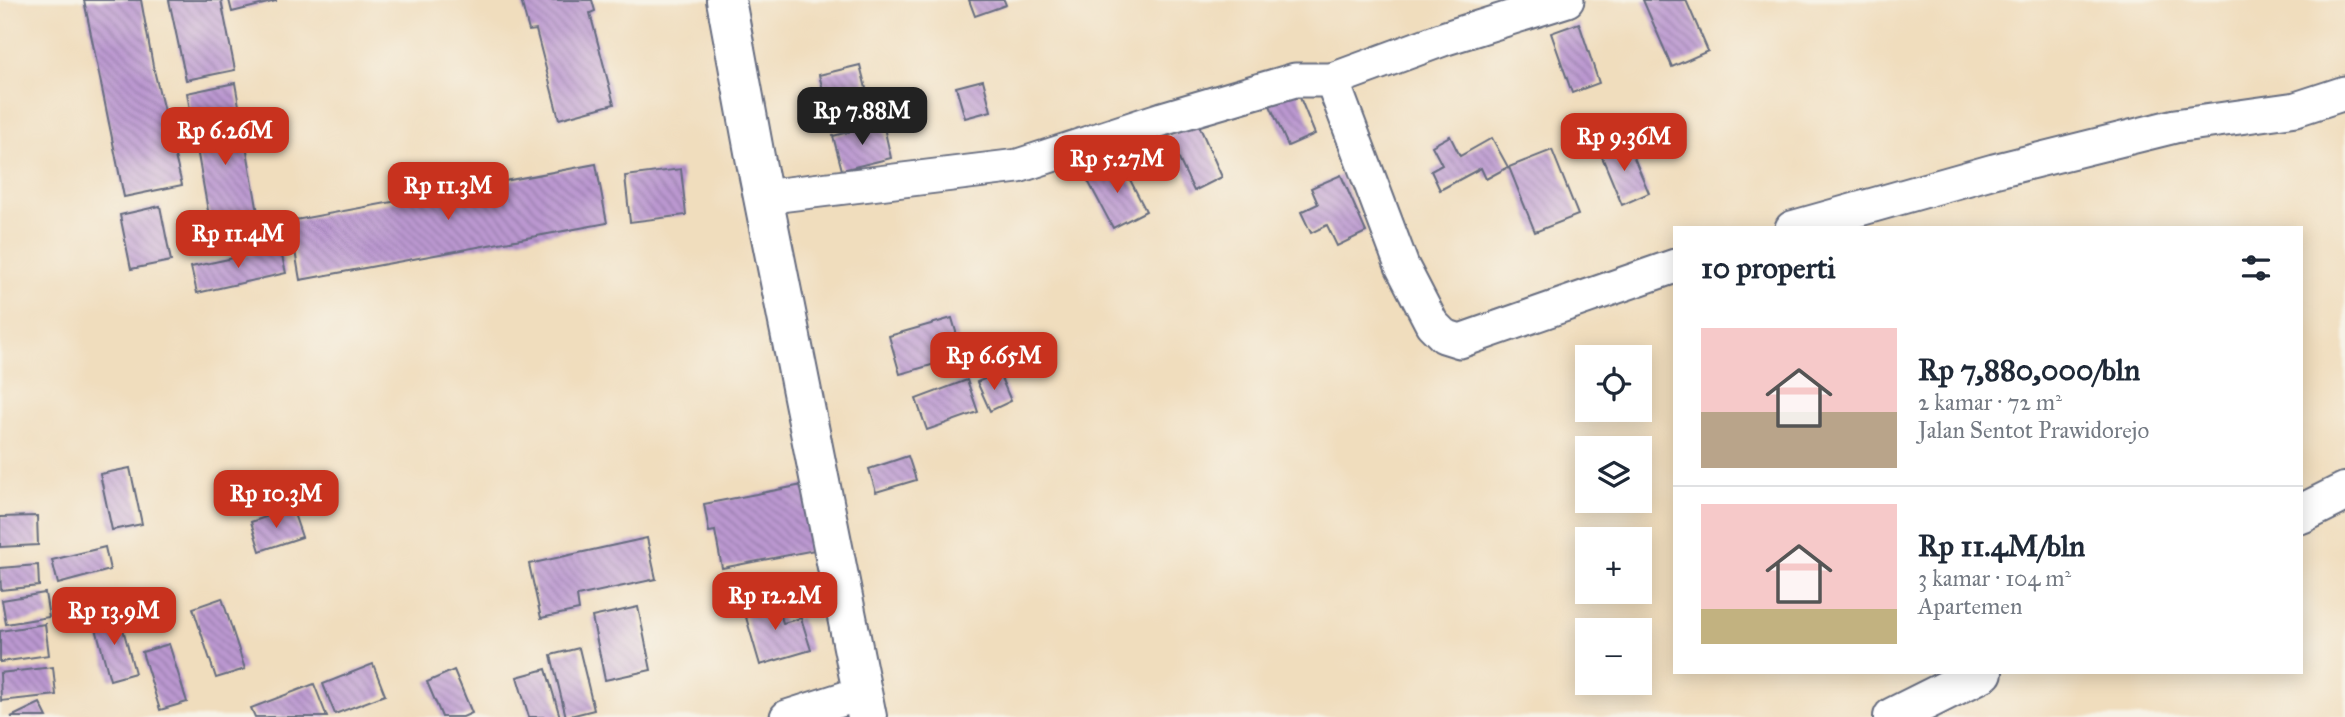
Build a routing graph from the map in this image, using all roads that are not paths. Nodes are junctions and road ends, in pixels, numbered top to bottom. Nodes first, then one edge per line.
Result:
1 (726, 0) edge
2 (1567, 0) edge
3 (1332, 80) junction
4 (2345, 93) edge
5 (763, 197) junction
6 (1800, 226) edge
7 (1673, 267) edge
8 (2345, 492) edge
9 (2303, 513) edge
10 (1979, 674) edge
11 (864, 705) edge
12 (787, 717) edge
13 (1893, 717) edge

1 - 5 main road
2 - 3 street
3 - 5 street
3 - 7 street
4 - 6 street
5 - 11 main road
8 - 9 main road
10 - 13 main road
11 - 12 street

